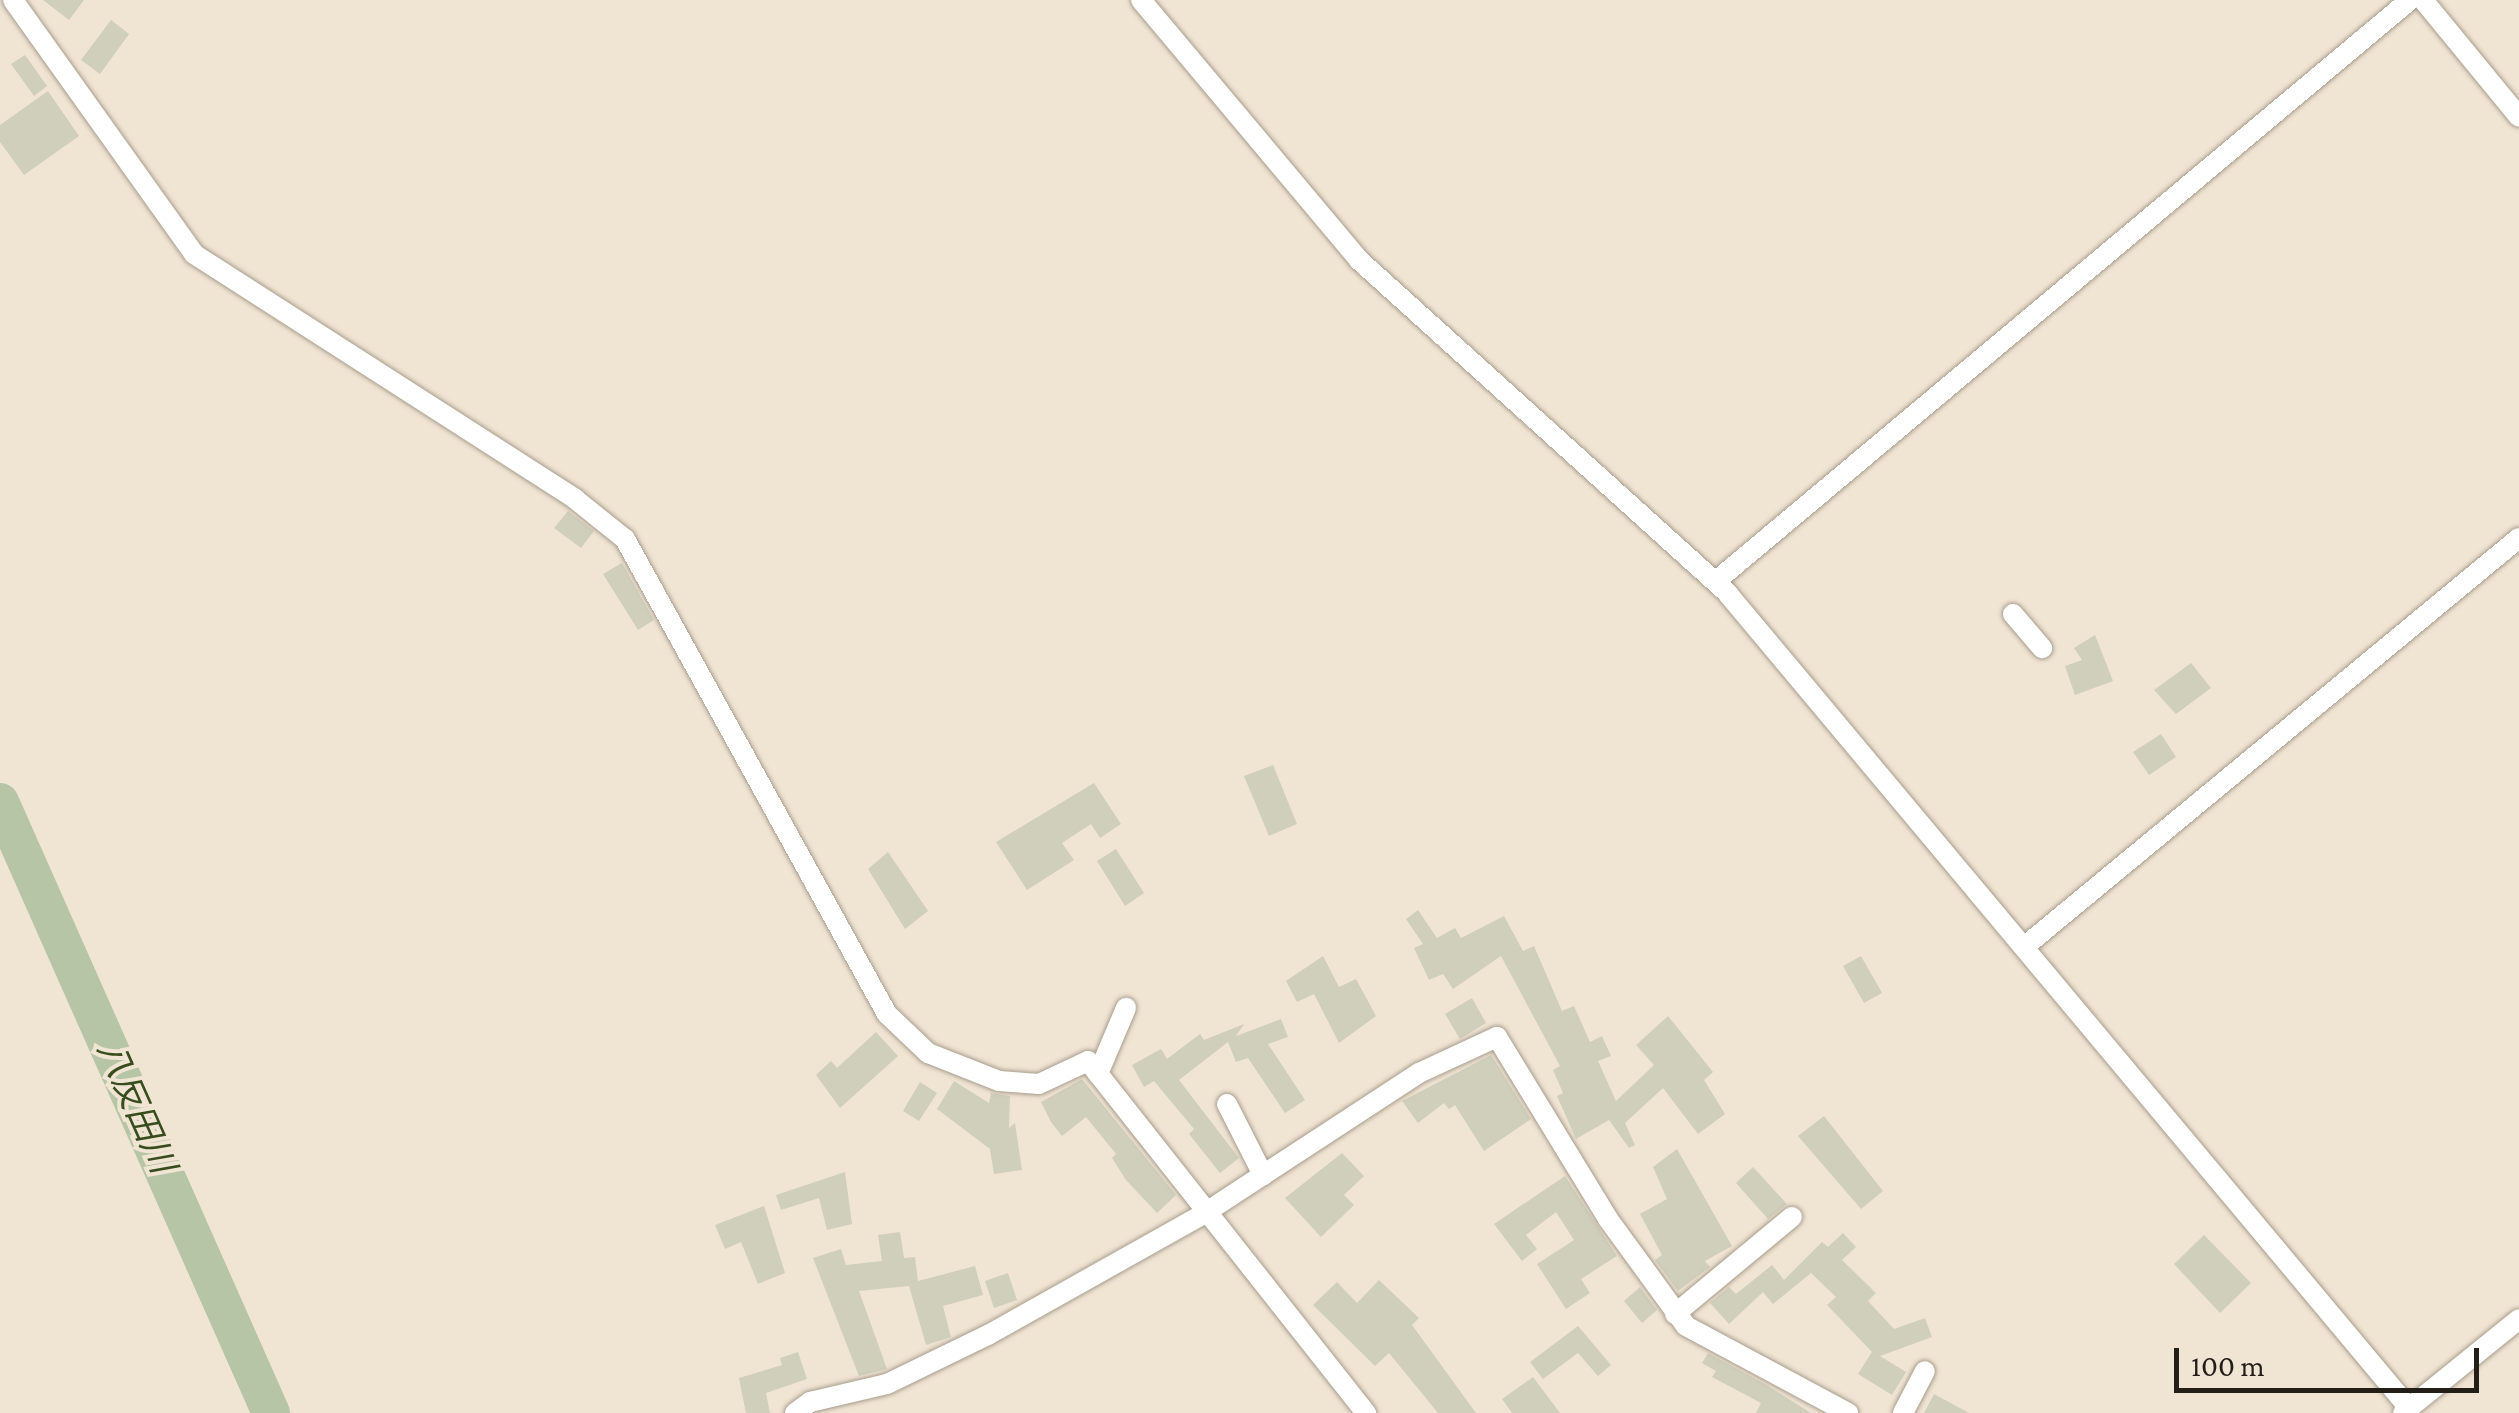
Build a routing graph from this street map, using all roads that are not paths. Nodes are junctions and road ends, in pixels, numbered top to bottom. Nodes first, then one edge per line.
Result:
1 (12, 0) edge
2 (1141, 0) edge
3 (2410, 0) edge
4 (2423, 0) edge
5 (2519, 117) edge
6 (2519, 538) edge
7 (1716, 581) junction
8 (2013, 614) dead end
9 (2042, 648) dead end
10 (2024, 947) junction
11 (1126, 1008) dead end
12 (1098, 1074) junction
13 (1227, 1104) dead end
14 (1263, 1175) junction
15 (1204, 1213) junction
16 (1792, 1217) dead end
17 (1675, 1314) junction
18 (2519, 1318) edge
19 (1926, 1371) dead end
20 (2406, 1410) edge
21 (795, 1413) edge
22 (1366, 1413) edge
23 (1848, 1413) edge
24 (1903, 1413) edge

1 - 12 street
2 - 7 street
3 - 7 street
4 - 5 street
6 - 10 street
7 - 10 street
8 - 9 street
10 - 20 street
11 - 12 street
12 - 15 street
13 - 14 street
14 - 15 street
14 - 17 street
15 - 21 street
15 - 22 street
16 - 17 street
17 - 23 street
18 - 20 street
19 - 24 street

